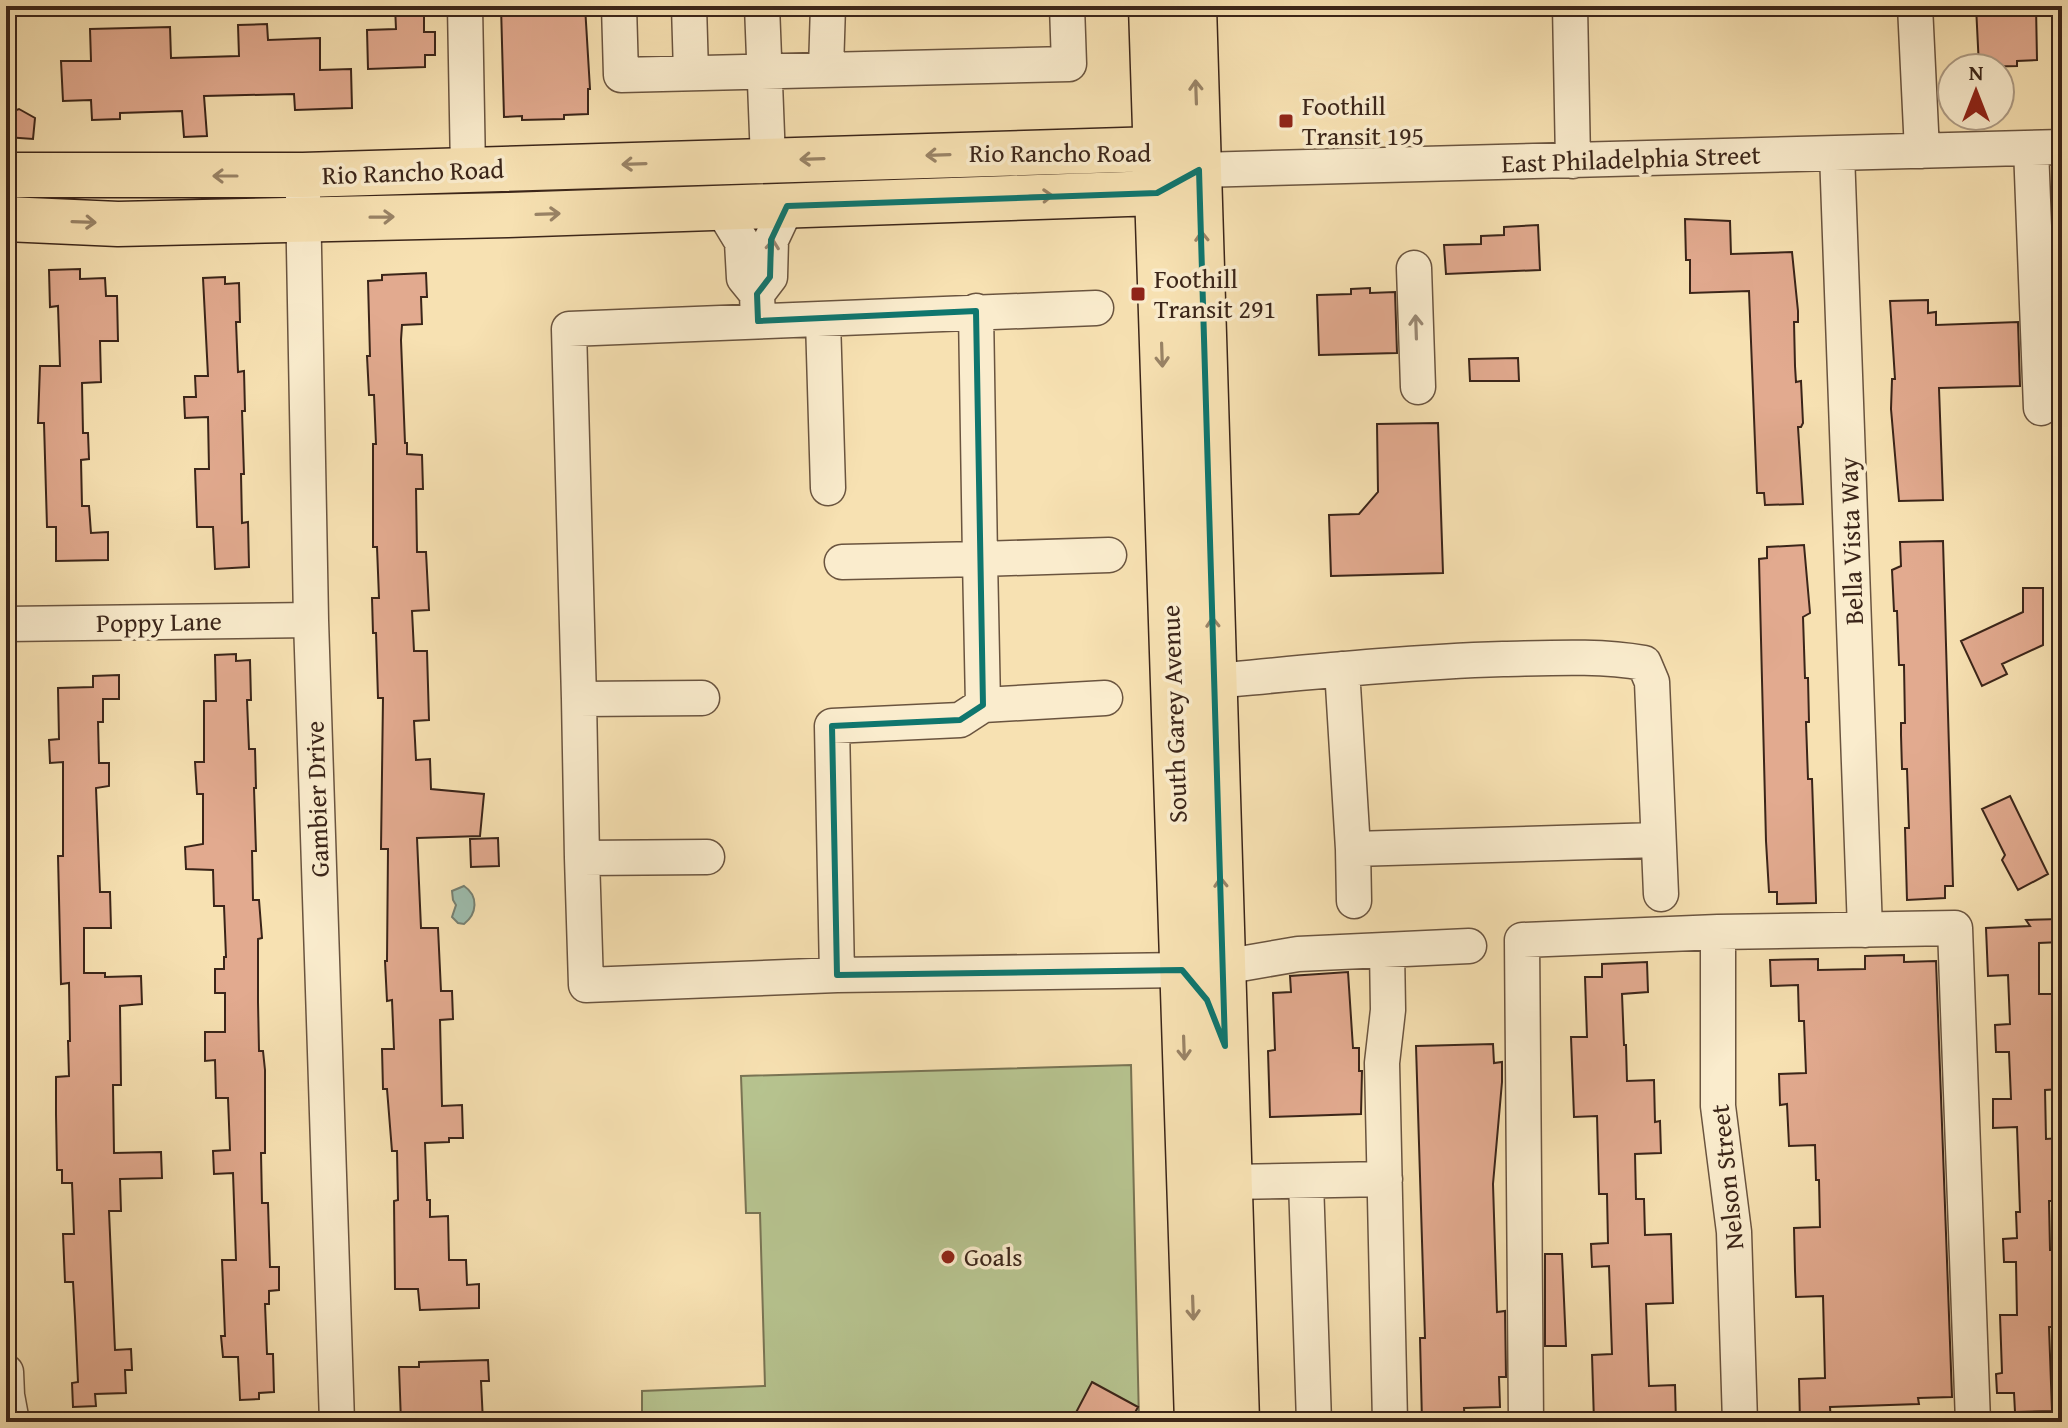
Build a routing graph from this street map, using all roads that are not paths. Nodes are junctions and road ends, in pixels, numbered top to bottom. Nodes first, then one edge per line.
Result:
1 (465, 6) edge
2 (619, 6) edge
3 (689, 6) edge
4 (762, 6) edge
5 (828, 6) edge
6 (1067, 6) edge
7 (1151, 6) edge
8 (1194, 6) edge
9 (1570, 6) edge
10 (1915, 6) edge
11 (826, 69) junction
12 (764, 71) junction
13 (691, 73) junction
14 (2047, 147) edge
15 (1156, 149) junction
16 (1922, 151) junction
17 (1837, 153) junction
18 (768, 160) junction
19 (1573, 161) junction
20 (468, 170) junction
21 (1199, 170) junction
22 (6, 175) edge
23 (303, 175) junction
24 (1157, 193) junction
25 (787, 206) junction
26 (722, 209) junction
27 (639, 211) junction
28 (471, 216) junction
29 (6, 219) edge
30 (304, 219) junction
31 (1414, 268) dead end
32 (758, 308) junction
33 (1096, 308) dead end
34 (976, 311) junction
35 (823, 320) junction
36 (1418, 387) dead end
37 (2041, 408) dead end
38 (828, 488) dead end
39 (1109, 555) dead end
40 (980, 559) junction
41 (842, 562) dead end
42 (311, 620) junction
43 (6, 624) edge
44 (1342, 669) junction
45 (1215, 681) junction
46 (702, 698) dead end
47 (1105, 698) dead end
48 (579, 699) junction
49 (983, 705) junction
50 (1658, 840) junction
51 (1353, 849) junction
52 (707, 857) dead end
53 (582, 858) junction
54 (1661, 894) dead end
55 (1354, 901) dead end
56 (1865, 930) junction
57 (1718, 932) junction
58 (1469, 946) dead end
59 (1387, 950) junction
60 (1202, 969) junction
61 (837, 975) junction
62 (1385, 1179) junction
63 (1306, 1181) junction
64 (1230, 1182) junction
65 (6, 1372) edge
66 (12, 1422) edge
67 (337, 1422) edge
68 (1197, 1422) edge
69 (1237, 1422) edge
70 (1314, 1422) edge
71 (1390, 1422) edge
72 (1526, 1422) edge
73 (1740, 1422) edge
74 (1973, 1422) edge

1 - 20 street
2 - 13 street
3 - 13 street
4 - 12 street
5 - 11 street
6 - 11 street
7 - 15 main road, South Garey Avenue
21 -> 8 main road, South Garey Avenue
9 - 19 street
10 - 16 street
11 - 12 street
12 - 13 street
12 - 18 street
14 - 16 street, East Philadelphia Street
14 - 37 street
15 -> 18 main road, Rio Rancho Road
15 - 21 main road, Rio Rancho Road
15 - 24 main road, South Garey Avenue
16 - 17 street, East Philadelphia Street
17 - 19 street, East Philadelphia Street
17 - 56 street, Bella Vista Way
18 -> 20 main road, Rio Rancho Road
18 - 27 main road
19 - 21 street, East Philadelphia Street
20 - 23 main road, Rio Rancho Road
20 - 28 main road
21 - 24 main road, Rio Rancho Road
45 -> 21 main road, South Garey Avenue
23 -> 22 main road, Rio Rancho Road
23 - 30 street, Gambier Drive
25 -> 24 main road, Rio Rancho Road
24 -> 60 main road, South Garey Avenue
25 - 26 main road, Rio Rancho Road
32 -> 25 street
26 - 27 main road, Rio Rancho Road
26 - 32 street
28 -> 27 main road, Rio Rancho Road
30 -> 28 main road, Rio Rancho Road
29 -> 30 main road, Rio Rancho Road
30 - 42 street, Gambier Drive
36 -> 31 street
32 - 35 street
32 - 48 street
33 - 34 street
34 - 35 street
34 - 40 street
35 - 38 street
39 - 40 street
40 - 41 street
40 - 49 street
42 - 43 street, Poppy Lane
42 - 67 street, Gambier Drive
44 - 45 street
44 - 50 street
44 - 51 street
60 -> 45 main road, South Garey Avenue
46 - 48 street
47 - 49 street
48 - 53 street
49 - 61 street
50 - 51 street
50 - 54 street
51 - 55 street
52 - 53 street
53 - 61 street
56 - 57 street
56 - 74 street
57 - 72 street
57 - 73 street, Nelson Street
58 - 59 street
59 - 60 street
59 - 62 street
60 - 61 street
60 - 64 main road
60 -> 68 main road, South Garey Avenue
62 - 63 street
62 - 71 street
63 - 64 street
63 - 70 street
64 - 69 main road
65 - 66 street

